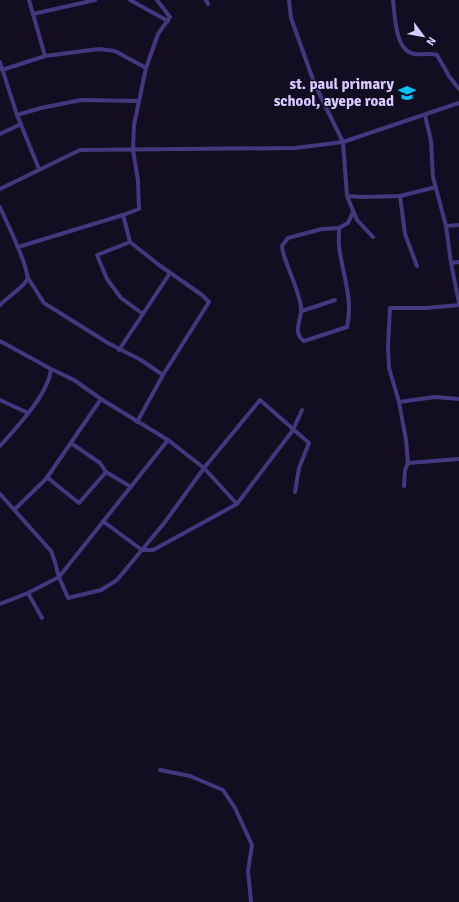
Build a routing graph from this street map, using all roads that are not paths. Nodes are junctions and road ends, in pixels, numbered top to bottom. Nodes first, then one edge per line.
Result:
1 (29, 0) edge
2 (95, 0) edge
3 (130, 0) edge
4 (157, 0) edge
5 (289, 0) edge
6 (393, 0) edge
7 (33, 14) junction
8 (168, 21) junction
9 (45, 56) junction
10 (0, 62) edge
11 (146, 68) junction
12 (2, 70) junction
13 (459, 89) edge
14 (139, 101) junction
15 (459, 103) edge
16 (17, 115) junction
17 (424, 115) junction
18 (20, 124) junction
19 (0, 134) edge
20 (343, 142) junction
21 (133, 150) junction
22 (39, 169) junction
23 (436, 187) junction
24 (0, 189) edge
25 (347, 196) junction
26 (400, 196) junction
27 (0, 207) edge
28 (353, 212) junction
29 (123, 215) junction
30 (459, 225) edge
31 (446, 226) junction
32 (339, 228) junction
33 (373, 237) dead end
34 (130, 242) junction
35 (18, 247) junction
36 (451, 262) junction
37 (459, 262) edge
38 (416, 266) dead end
39 (170, 273) junction
40 (28, 278) junction
41 (335, 300) dead end
42 (459, 303) edge
43 (0, 306) edge
44 (302, 311) junction
45 (143, 314) junction
46 (0, 341) edge
47 (119, 350) junction
48 (51, 369) junction
49 (163, 375) junction
50 (101, 399) junction
51 (459, 399) edge
52 (0, 400) edge
53 (399, 402) junction
54 (302, 410) dead end
55 (28, 413) junction
56 (137, 422) junction
57 (293, 430) junction
58 (168, 440) junction
59 (71, 443) junction
60 (0, 446) edge
61 (459, 459) edge
62 (408, 463) junction
63 (204, 468) junction
64 (106, 472) junction
65 (47, 477) junction
66 (404, 486) dead end
67 (131, 487) junction
68 (295, 492) dead end
69 (0, 494) edge
70 (238, 504) junction
71 (15, 509) junction
72 (104, 522) junction
73 (142, 550) junction
74 (59, 578) junction
75 (28, 593) junction
76 (0, 604) edge
77 (42, 618) dead end
78 (160, 770) dead end
79 (251, 902) edge

1 - 7 street
2 - 7 street
3 - 8 street
4 - 8 street
5 - 20 street
6 - 13 street
7 - 9 street
8 - 11 street
9 - 11 street
9 - 12 street
10 - 12 street
11 - 14 street
12 - 16 street
14 - 16 street
14 - 21 street
15 - 17 street
16 - 18 street
17 - 20 street
17 - 23 street
18 - 19 street
18 - 22 street
20 - 21 street
20 - 25 street
21 - 22 street
21 - 29 street
22 - 24 street
23 - 26 street
23 - 31 street
25 - 26 street
25 - 28 street
26 - 38 street
27 - 35 street
28 - 32 street
28 - 33 street
29 - 34 street
29 - 35 street
30 - 31 street
31 - 36 street
32 - 44 street
32 - 44 street
34 - 39 street
34 - 45 street
35 - 40 street
36 - 37 street
36 - 42 street
39 - 45 street
39 - 49 street
40 - 43 street
40 - 47 street
41 - 44 street
42 - 53 street
45 - 47 street
46 - 48 street
47 - 49 street
48 - 50 street
48 - 55 street
49 - 56 street
50 - 56 street
50 - 59 street
51 - 53 street
52 - 55 street
53 - 62 street
54 - 57 street
55 - 60 street
56 - 58 street
57 - 63 street
57 - 68 street
57 - 70 street
58 - 63 street
58 - 67 street
59 - 64 street
59 - 65 street
61 - 62 street
62 - 66 street
63 - 70 street
63 - 73 street
64 - 65 street
64 - 67 street
65 - 71 street
67 - 72 street
69 - 71 street
70 - 73 street
71 - 74 street
72 - 73 street
72 - 74 street
73 - 74 street
74 - 75 street
75 - 76 street
75 - 77 street
78 - 79 street

